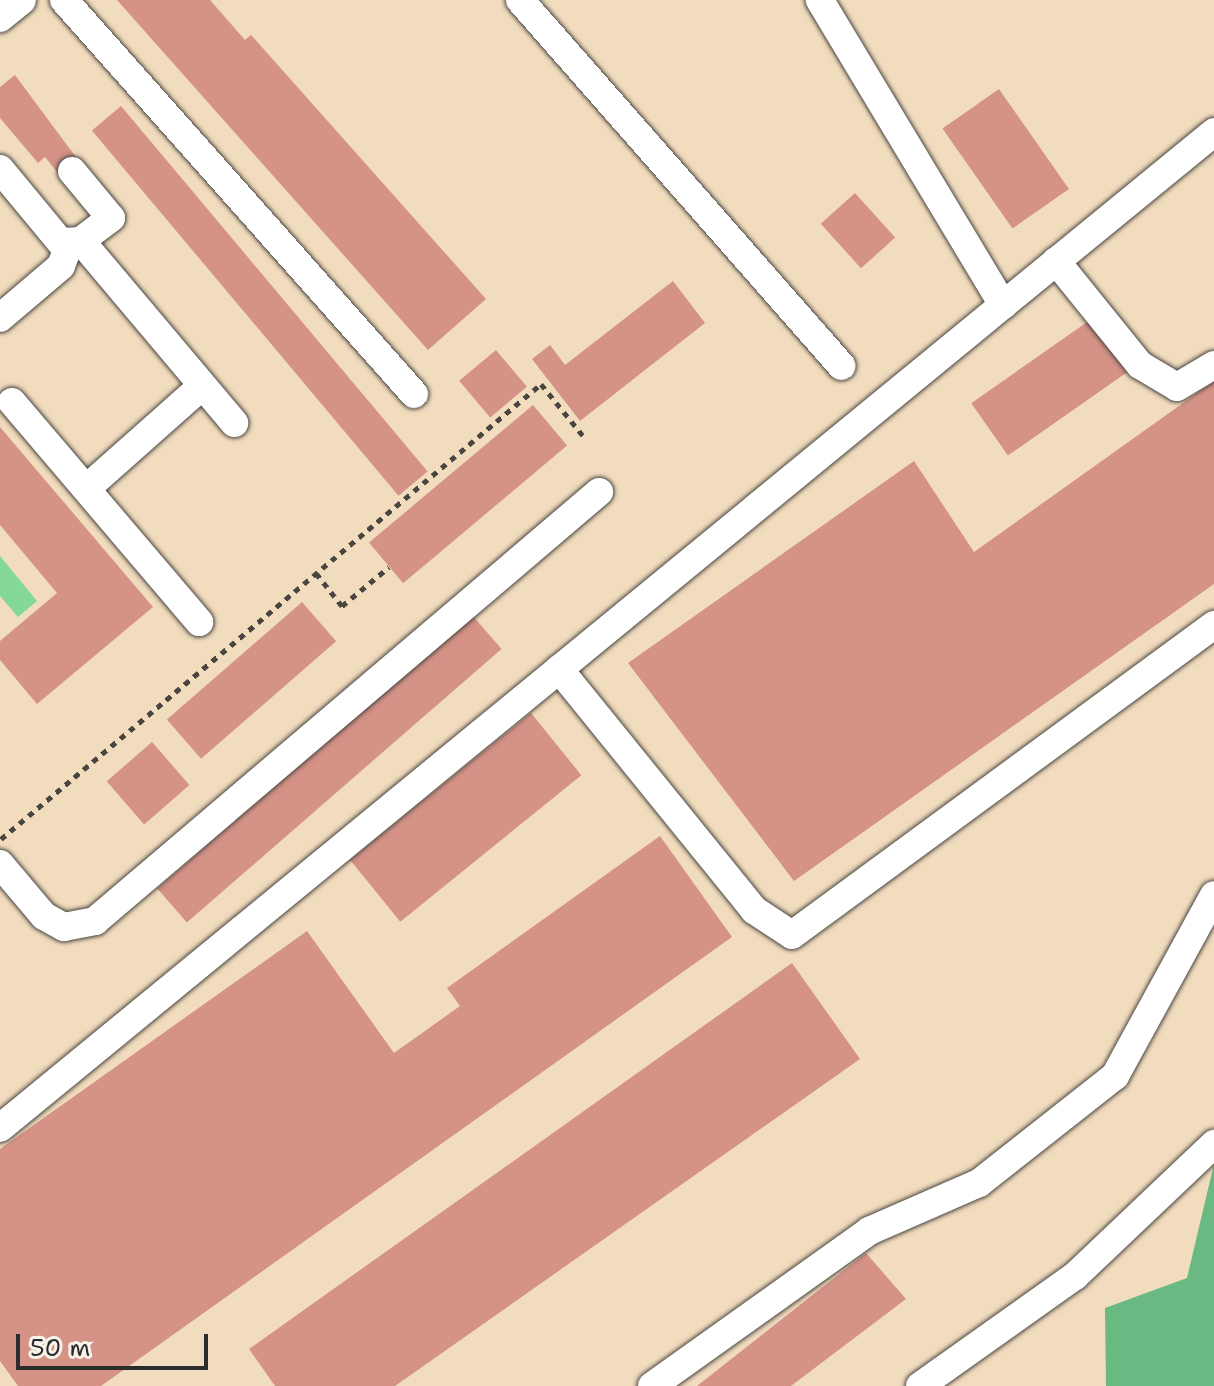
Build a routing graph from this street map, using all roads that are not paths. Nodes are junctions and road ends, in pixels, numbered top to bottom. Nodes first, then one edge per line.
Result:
1 (22, 0) edge
2 (64, 0) edge
3 (520, 0) edge
4 (820, 0) edge
5 (0, 18) edge
6 (1214, 132) edge
7 (0, 169) edge
8 (72, 171) dead end
9 (72, 242) junction
10 (1056, 261) junction
11 (1003, 305) junction
12 (0, 318) edge
13 (1214, 365) edge
14 (842, 366) dead end
15 (202, 386) junction
16 (414, 394) dead end
17 (12, 402) dead end
18 (234, 423) dead end
19 (87, 488) junction
20 (599, 492) dead end
21 (199, 622) dead end
22 (1214, 625) edge
23 (559, 669) junction
24 (0, 864) edge
25 (1214, 895) edge
26 (0, 1128) edge
27 (1214, 1144) edge
28 (652, 1386) edge
29 (920, 1386) edge

1 - 5 lane
2 - 16 lane
3 - 14 lane
4 - 11 lane
6 - 10 lane
7 - 9 lane
8 - 9 lane
9 - 12 lane
9 - 15 lane
10 - 11 lane
10 - 13 lane
11 - 23 lane
15 - 18 lane
15 - 19 lane
17 - 19 lane
19 - 21 lane
20 - 24 lane
22 - 23 lane
23 - 26 lane
25 - 28 lane
27 - 29 lane

